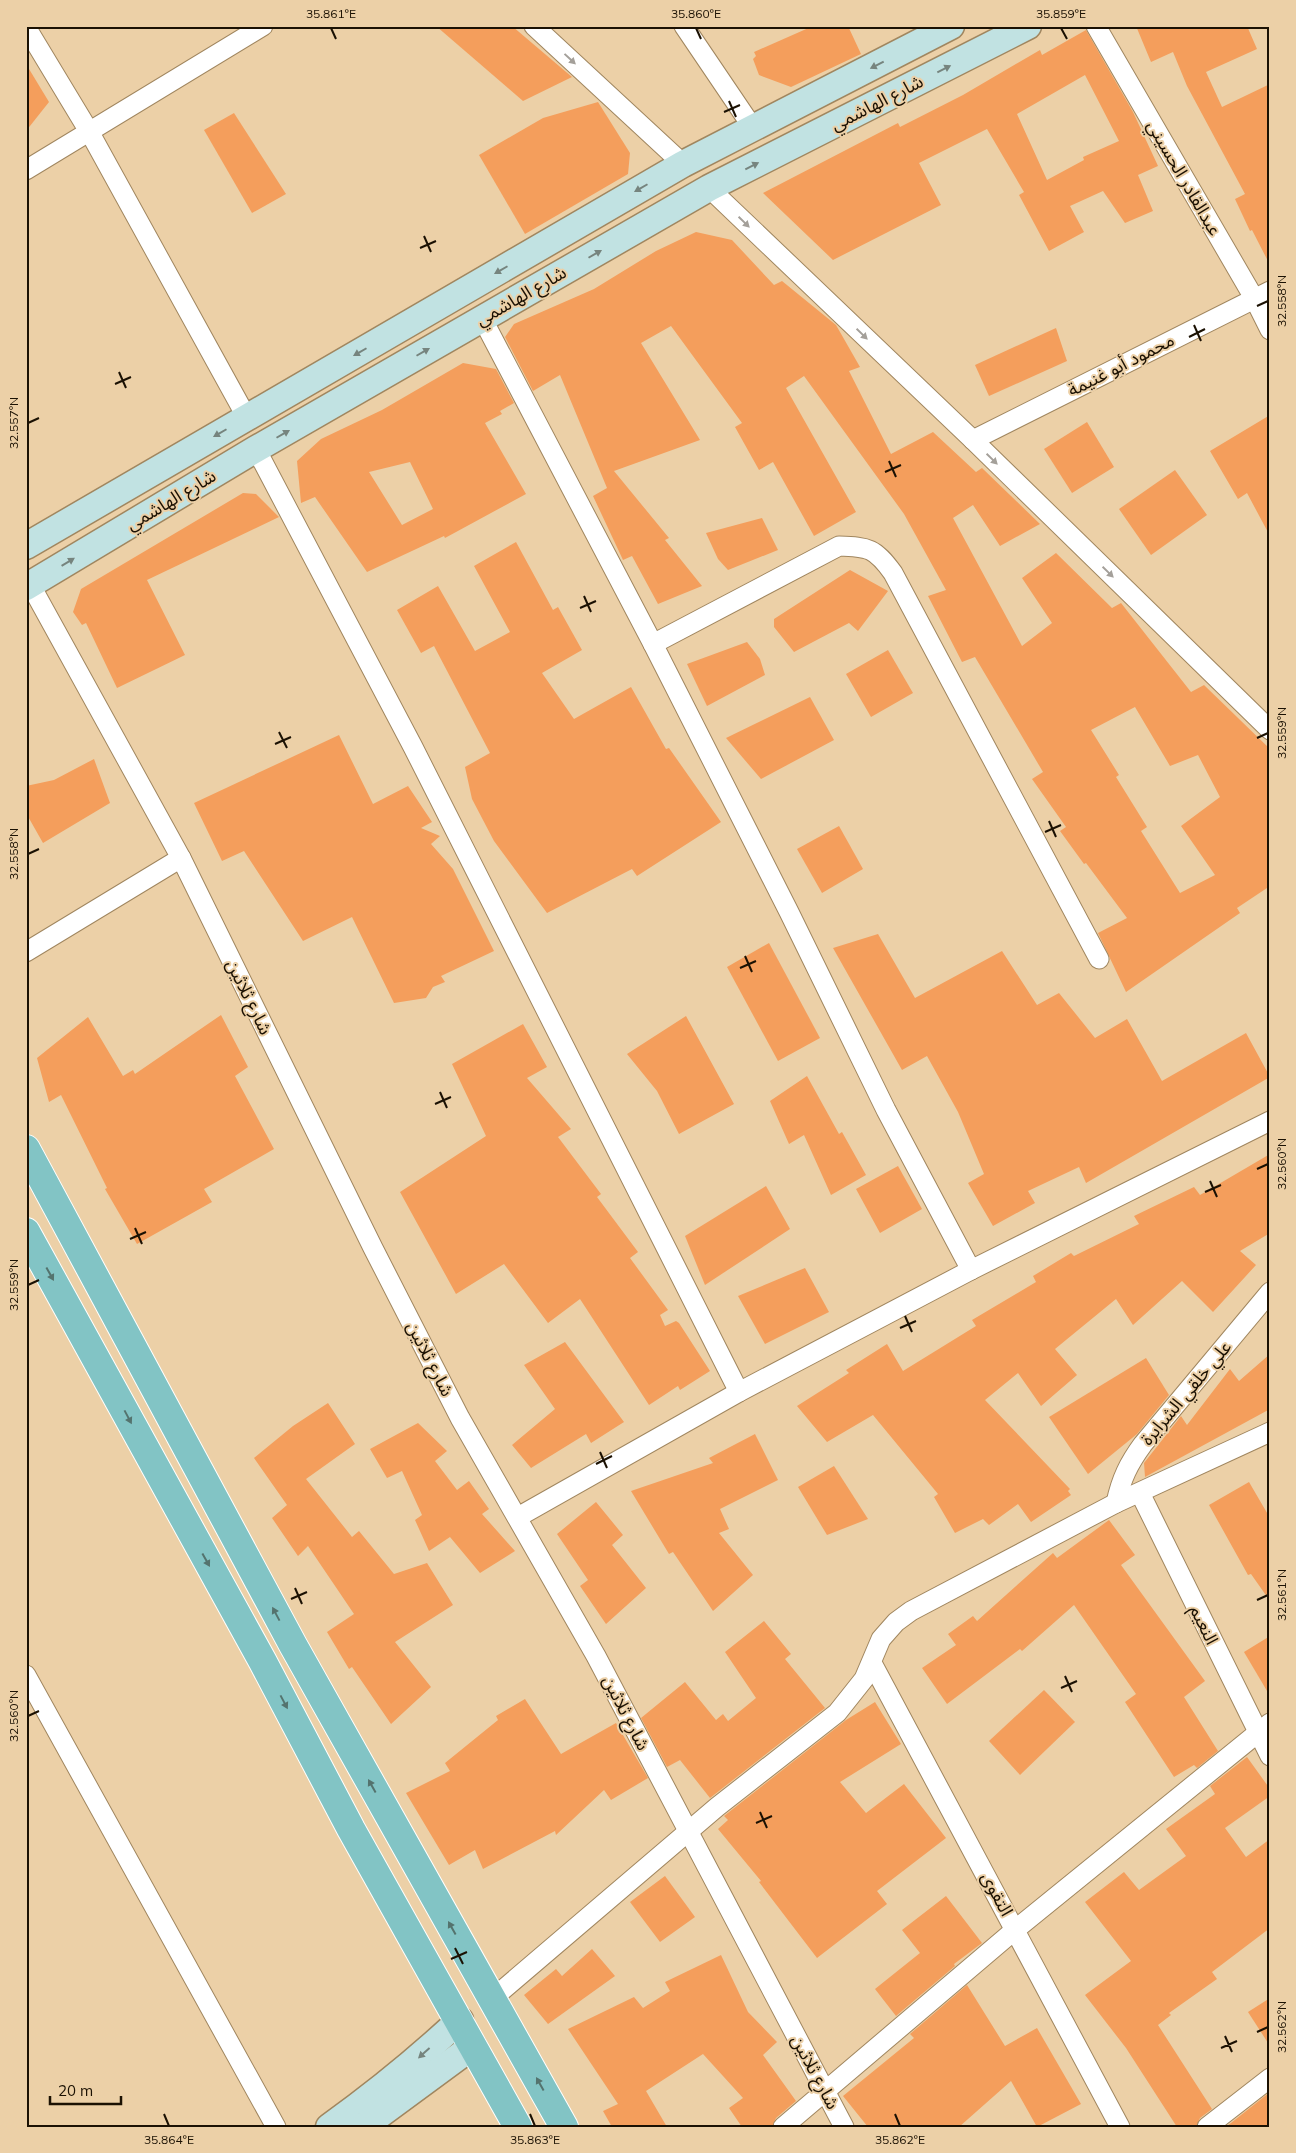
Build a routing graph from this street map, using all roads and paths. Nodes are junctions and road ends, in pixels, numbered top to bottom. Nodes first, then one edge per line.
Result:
1 (26, 26) edge
2 (263, 26) edge
3 (534, 26) edge
4 (684, 26) edge
5 (951, 26) edge
6 (1028, 26) edge
7 (1096, 26) edge
8 (753, 128) junction
9 (90, 133) junction
10 (684, 164) junction
11 (26, 170) edge
12 (709, 188) junction
13 (1262, 295) edge
14 (482, 318) junction
15 (1270, 330) edge
16 (247, 418) junction
17 (973, 440) junction
18 (256, 449) junction
19 (26, 546) edge
20 (28, 586) edge
21 (653, 644) junction
22 (1270, 730) edge
23 (181, 858) junction
24 (26, 952) edge
25 (1099, 959) dead end
26 (1270, 1121) edge
27 (26, 1149) edge
28 (26, 1232) edge
29 (971, 1270) junction
30 (1270, 1292) edge
31 (739, 1392) junction
32 (1270, 1432) edge
33 (1140, 1493) junction
34 (1116, 1502) junction
35 (518, 1517) junction
36 (293, 1645) junction
37 (263, 1662) junction
38 (872, 1663) junction
39 (26, 1675) edge
40 (1264, 1729) edge
41 (1270, 1756) edge
42 (688, 1832) junction
43 (1016, 1929) junction
44 (492, 2000) junction
45 (460, 2020) junction
46 (473, 2046) junction
47 (1270, 2078) edge
48 (825, 2091) junction
49 (276, 2127) edge
50 (329, 2127) edge
51 (363, 2127) edge
52 (518, 2127) edge
53 (564, 2127) edge
54 (783, 2127) edge
55 (844, 2127) edge
56 (1120, 2127) edge
57 (1207, 2127) edge

1 - 9 street
2 - 9 street
3 -> 10 street
4 - 8 street
5 -> 8 main road, شارع الهاشمي
12 -> 6 main road, شارع الهاشمي
7 - 13 street, عبدالقادر الحسيني
8 - 10 main road, شارع الهاشمي
9 - 11 street
9 - 16 street
10 - 12 main road
10 -> 16 main road, شارع الهاشمي
14 -> 12 main road, شارع الهاشمي
12 -> 17 street
13 - 15 street, عبدالقادر الحسيني
13 - 17 street, محمود أبو غنيمة
18 -> 14 main road, شارع الهاشمي
14 - 21 street
16 -> 19 main road, شارع الهاشمي
17 -> 22 street
20 -> 18 main road, شارع الهاشمي
18 - 31 street
20 - 23 street, شارع ثلاثين
21 - 25 street
21 - 29 street
23 - 24 street
23 - 35 street, شارع ثلاثين
26 - 29 street
36 -> 27 main road
28 -> 37 main road
29 - 31 street
30 - 34 street, علي خلقي الشرايرة
31 - 35 street
32 - 33 street
33 - 34 street
33 - 40 street, النعيم
34 - 38 street
35 - 42 street, شارع ثلاثين
36 - 37 main road
44 -> 36 main road
37 -> 45 main road
38 - 42 street
38 - 43 street, التقوى
39 - 49 street
40 - 41 street, النعيم
40 - 43 street
42 - 44 street
42 - 48 street, شارع ثلاثين
43 - 48 street
43 - 56 street, التقوى
53 -> 44 main road
45 - 46 main road
45 -> 50 main road
46 - 51 main road
46 - 52 main road
47 - 57 street
48 - 54 street
48 - 55 street, شارع ثلاثين

